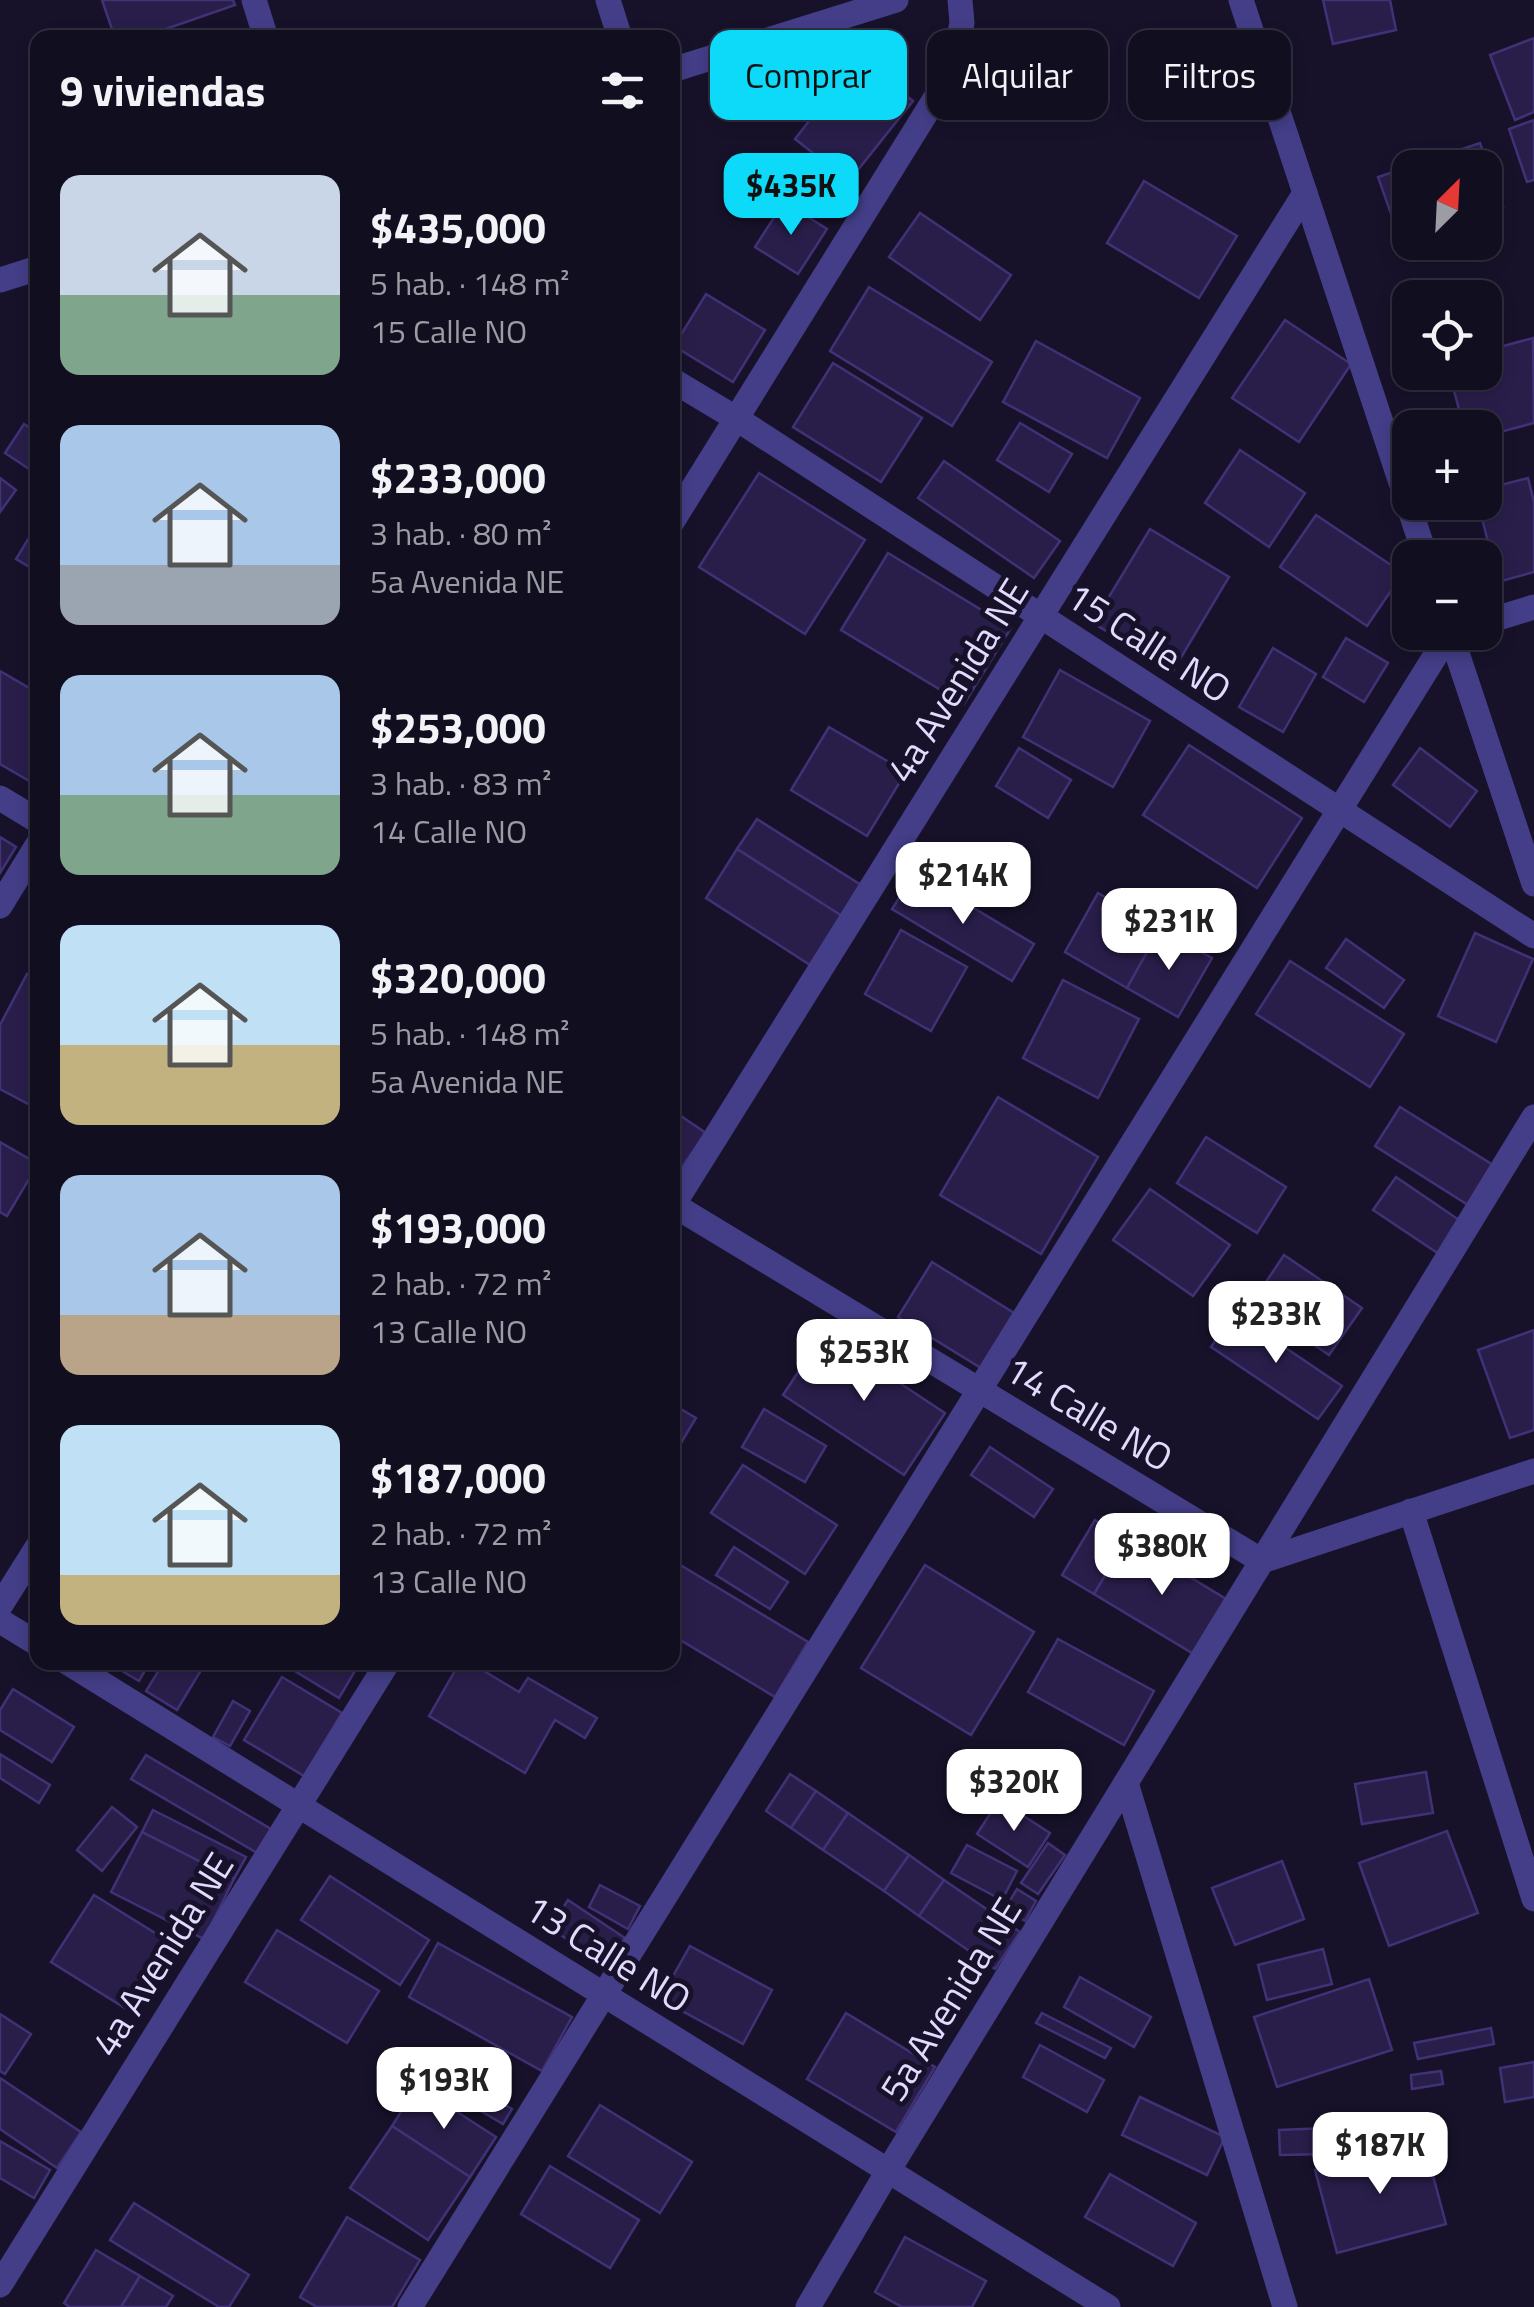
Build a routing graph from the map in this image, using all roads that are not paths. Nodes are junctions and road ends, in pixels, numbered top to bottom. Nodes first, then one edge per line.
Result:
1 (254, 0) edge
2 (608, 0) edge
3 (896, 0) edge
4 (960, 0) edge
5 (1241, 0) edge
6 (263, 30) edge
7 (617, 30) edge
8 (680, 68) edge
9 (1305, 193) junction
10 (30, 271) edge
11 (0, 280) edge
12 (680, 385) edge
13 (737, 419) junction
14 (680, 509) edge
15 (1420, 540) edge
16 (1534, 606) edge
17 (1041, 616) junction
18 (1502, 616) edge
19 (1439, 650) edge
20 (1456, 650) edge
21 (0, 798) edge
22 (1340, 810) junction
23 (30, 815) edge
24 (30, 857) edge
25 (1534, 884) edge
26 (0, 906) edge
27 (1534, 936) edge
28 (1534, 1118) edge
29 (680, 1195) edge
30 (680, 1210) edge
31 (980, 1390) junction
32 (1534, 1471) edge
33 (1411, 1511) junction
34 (30, 1559) edge
35 (1262, 1561) junction
36 (0, 1606) edge
37 (0, 1621) edge
38 (30, 1639) edge
39 (80, 1670) edge
40 (383, 1670) edge
41 (1126, 1783) junction
42 (298, 1806) junction
43 (1534, 1899) edge
44 (604, 1994) junction
45 (888, 2171) junction
46 (0, 2285) edge
47 (410, 2307) edge
48 (808, 2307) edge
49 (1108, 2307) edge
50 (1285, 2307) edge

1 - 6 street
2 - 7 street
3 - 8 street
4 - 13 street
5 - 9 street
9 - 15 street
9 - 17 street, 4a Avenida NE
10 - 11 street
12 - 13 street, 15 Calle NO
13 - 14 street
13 - 17 street, 15 Calle NO
16 - 18 street
17 - 22 street, 15 Calle NO
17 - 29 street, 4a Avenida NE
19 - 22 street
20 - 25 street
21 - 23 street
22 - 27 street, 15 Calle NO
22 - 31 street
24 - 26 street
28 - 35 street, 5a Avenida NE
30 - 31 street, 14 Calle NO
31 - 35 street, 14 Calle NO
31 - 44 street
32 - 33 street
33 - 35 street
33 - 43 street
34 - 36 street
35 - 41 street, 5a Avenida NE
37 - 38 street
39 - 42 street, 13 Calle NO
40 - 42 street, 4a Avenida NE
41 - 45 street, 5a Avenida NE
41 - 50 street
42 - 44 street, 13 Calle NO
42 - 46 street, 4a Avenida NE
44 - 45 street, 13 Calle NO
44 - 47 street
45 - 48 street, 5a Avenida NE
45 - 49 street, 13 Calle NO

